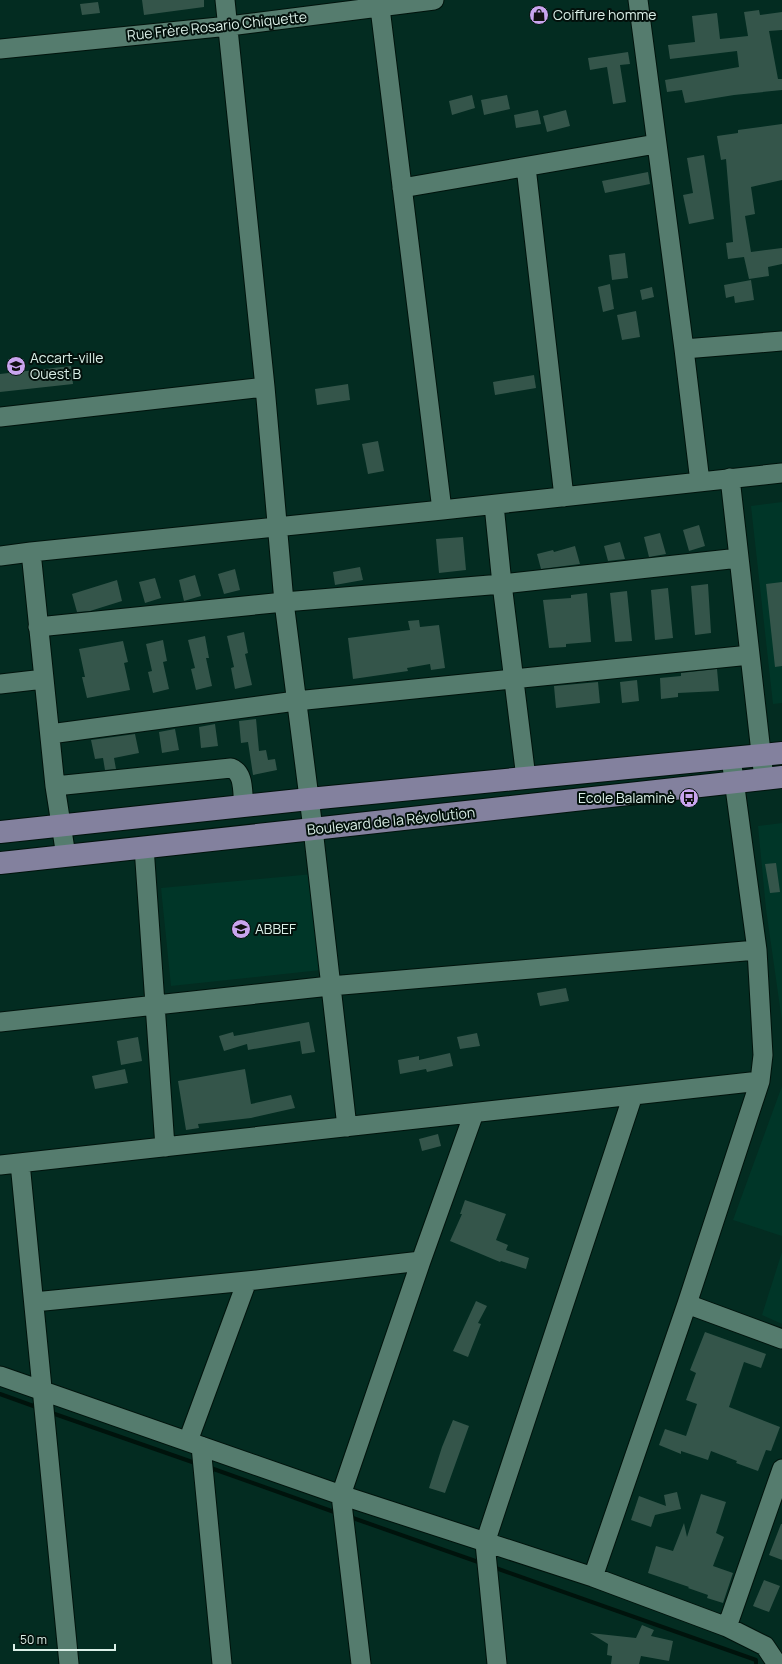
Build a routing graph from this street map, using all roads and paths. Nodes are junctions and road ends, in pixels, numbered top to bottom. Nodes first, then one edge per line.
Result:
1 (225, 0) edge
2 (434, 0) edge
3 (638, 0) edge
4 (380, 8) junction
5 (228, 26) junction
6 (0, 49) edge
7 (656, 144) junction
8 (526, 167) junction
9 (402, 188) junction
10 (782, 341) edge
11 (684, 349) junction
12 (265, 387) junction
13 (0, 417) edge
14 (782, 473) edge
15 (730, 478) junction
16 (700, 482) junction
17 (564, 497) junction
18 (494, 504) junction
19 (442, 510) junction
20 (276, 526) junction
21 (30, 552) junction
22 (0, 556) edge
23 (739, 558) junction
24 (502, 584) junction
25 (284, 602) junction
26 (38, 627) junction
27 (750, 655) junction
28 (44, 679) junction
29 (514, 680) junction
30 (0, 684) edge
31 (296, 702) junction
32 (50, 734) junction
33 (772, 754) edge
34 (731, 758) junction
35 (526, 778) junction
36 (773, 778) edge
37 (735, 782) junction
38 (55, 786) junction
39 (309, 799) junction
40 (244, 806) junction
41 (61, 825) junction
42 (313, 830) junction
43 (0, 832) edge
44 (144, 847) junction
45 (66, 856) junction
46 (0, 863) edge
47 (757, 950) junction
48 (330, 986) junction
49 (155, 1005) junction
50 (0, 1022) edge
51 (760, 1081) junction
52 (633, 1095) junction
53 (474, 1113) junction
54 (347, 1127) junction
55 (165, 1147) junction
56 (20, 1163) junction
57 (0, 1165) edge
58 (421, 1262) junction
59 (247, 1281) junction
60 (34, 1302) junction
61 (687, 1304) junction
62 (782, 1339) edge
63 (0, 1376) edge
64 (42, 1392) junction
65 (195, 1443) junction
66 (781, 1477) edge
67 (341, 1495) junction
68 (485, 1543) junction
69 (592, 1577) junction
70 (728, 1627) junction
71 (69, 1664) edge
72 (222, 1664) edge
73 (362, 1664) edge
74 (497, 1664) edge
75 (776, 1664) edge

1 - 5 street
2 - 4 street, Rue Frère Rosario Chiquette
3 - 7 street
4 - 5 street, Rue Frère Rosario Chiquette
4 - 9 street
5 - 6 street, Rue Frère Rosario Chiquette
5 - 12 street
7 - 8 street
7 - 11 street
8 - 9 street
8 - 17 street
9 - 19 street
10 - 11 street
11 - 16 street
12 - 13 street
12 - 20 street
14 - 15 street
15 - 16 street
15 - 23 street
16 - 17 street
17 - 18 street
18 - 19 street
18 - 24 street
19 - 20 street
20 - 21 street
20 - 25 street
21 - 22 street
21 - 26 street
23 - 24 street
23 - 27 street
24 - 25 street
24 - 29 street
25 - 26 street
25 - 31 street
26 - 28 street
27 - 29 street
27 - 33 street
28 - 30 street
28 - 32 street
29 - 31 street
29 - 35 street
31 - 32 street
31 - 39 street
32 - 38 street
33 - 34 main road, Boulevard de la Révolution
33 - 36 street
34 - 35 main road, Boulevard de la Révolution
34 - 37 street
35 - 39 main road, Boulevard de la Révolution
36 - 37 main road, Boulevard de la Révolution
37 - 42 main road, Boulevard de la Révolution
37 - 47 street
38 - 40 street
38 - 41 street
39 - 40 main road, Boulevard de la Révolution
39 - 42 street
40 - 41 main road, Boulevard de la Révolution
41 - 43 main road, Boulevard de la Révolution
41 - 45 street
42 - 44 main road, Boulevard de la Révolution
42 - 48 street
44 - 45 main road, Boulevard de la Révolution
44 - 49 street
45 - 46 main road, Boulevard de la Révolution
47 - 48 street
47 - 51 street
48 - 49 street
48 - 54 street
49 - 50 street
49 - 55 street
51 - 52 street
51 - 61 street
52 - 53 street
52 - 68 street
53 - 54 street
53 - 58 street
54 - 55 street
55 - 56 street
56 - 57 street
56 - 60 street
58 - 59 street
58 - 67 street
59 - 60 street
59 - 65 street
60 - 64 street
61 - 62 street
61 - 69 street
63 - 64 street
64 - 65 street
64 - 71 street
65 - 67 street
65 - 72 street
66 - 70 street
67 - 68 street
67 - 73 street
68 - 69 street
68 - 74 street
69 - 70 street
70 - 75 street

